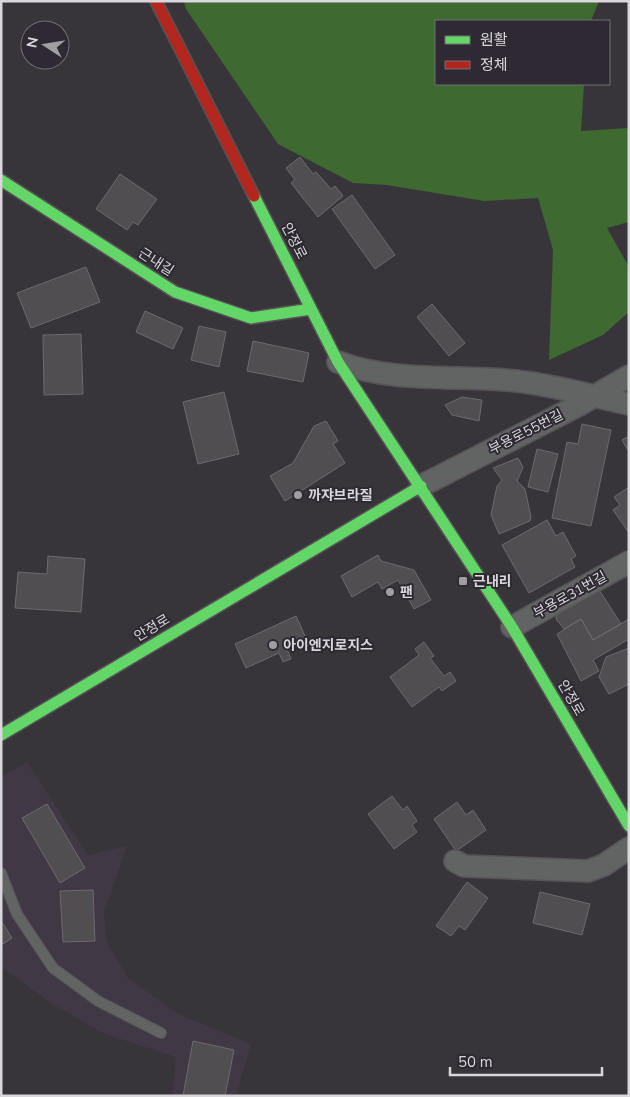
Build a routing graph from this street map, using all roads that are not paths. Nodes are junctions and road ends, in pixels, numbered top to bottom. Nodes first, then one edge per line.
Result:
1 (156, 1) edge
2 (1, 180) edge
3 (311, 309) junction
4 (338, 362) junction
5 (629, 376) edge
6 (596, 395) junction
7 (629, 404) edge
8 (421, 486) junction
9 (629, 562) edge
10 (512, 627) junction
11 (1, 735) edge
12 (629, 826) edge
13 (629, 848) edge
14 (455, 861) dead end
15 (1, 873) edge
16 (161, 1033) dead end

1 - 3 main road, 안정로
2 - 3 main road, 근내길
3 - 4 main road, 안정로
4 - 6 street
4 - 8 main road, 안정로
5 - 6 street, 부용로55번길
6 - 7 street
6 - 8 street, 부용로55번길
8 - 10 main road, 안정로
8 - 11 main road, 안정로
9 - 10 street, 부용로31번길
10 - 12 main road, 안정로
13 - 14 street
15 - 16 lane

